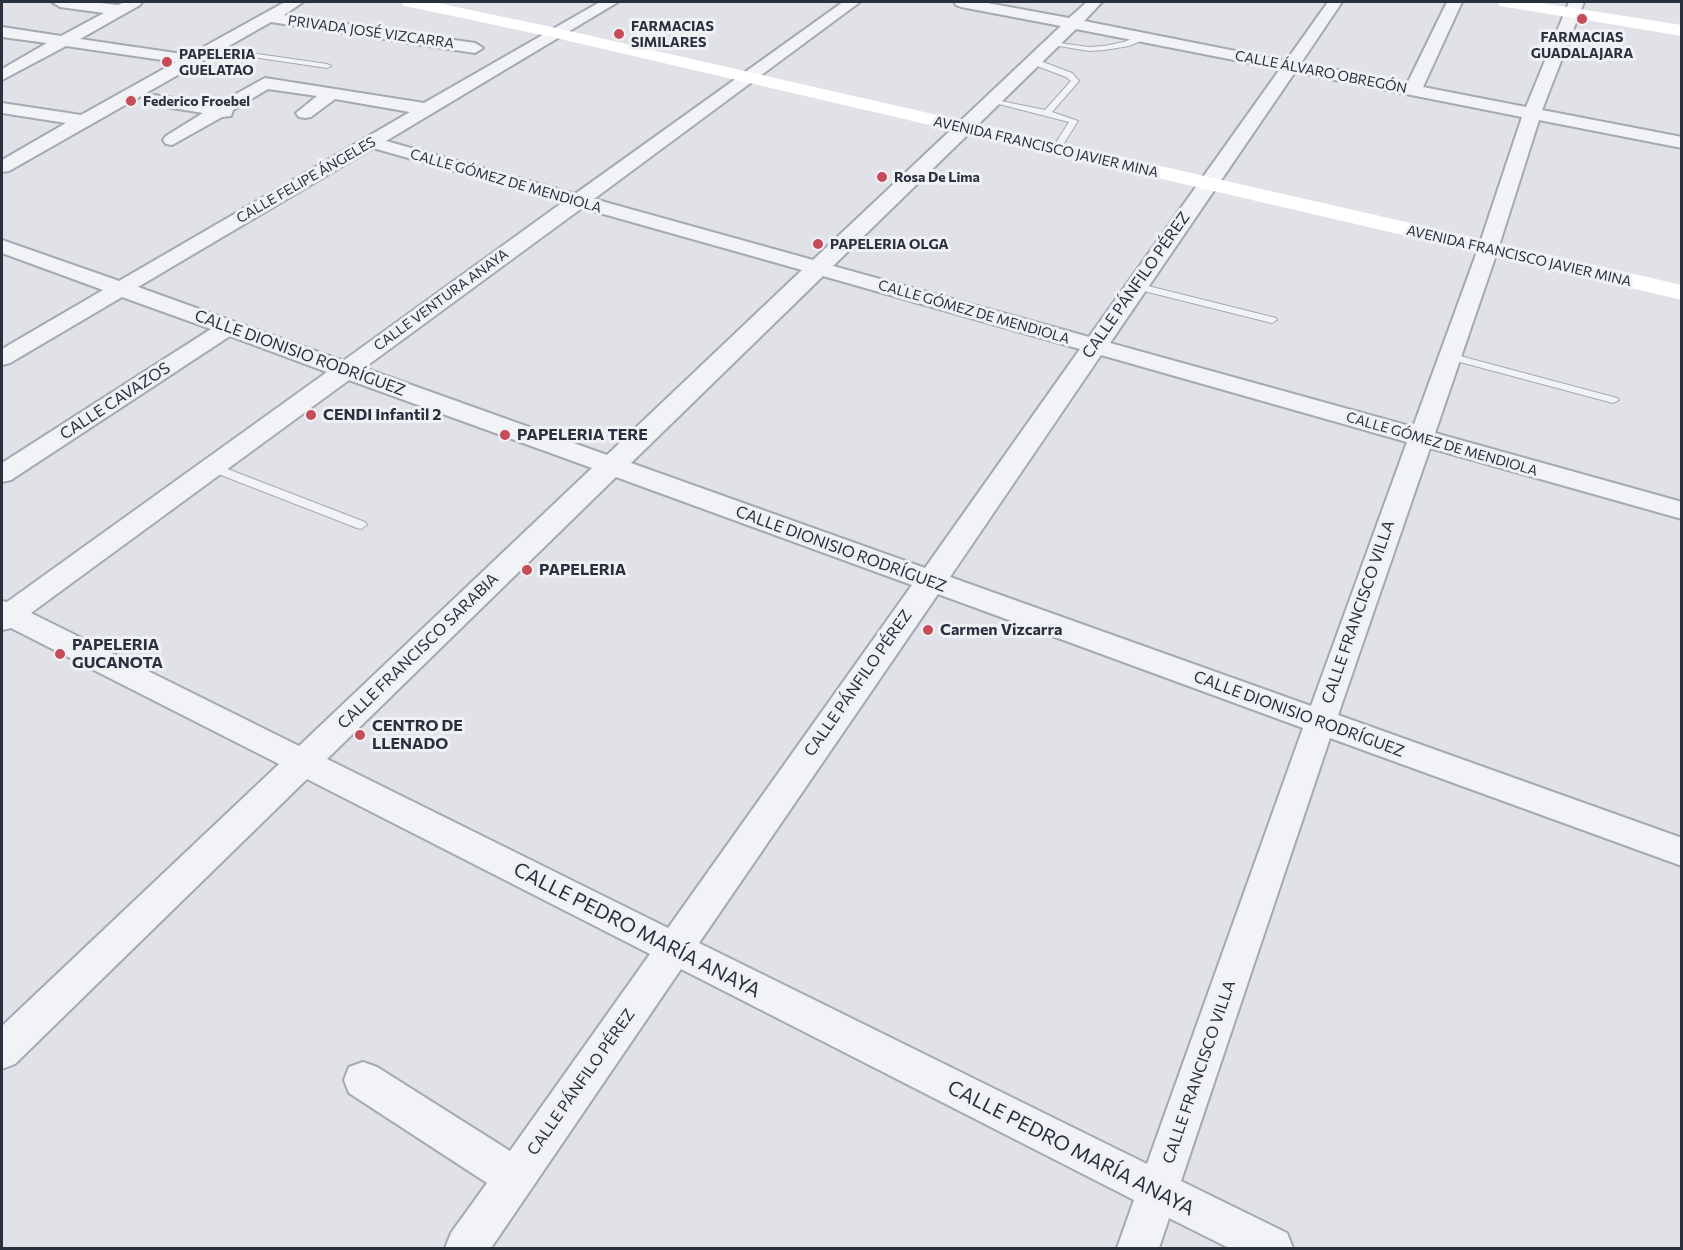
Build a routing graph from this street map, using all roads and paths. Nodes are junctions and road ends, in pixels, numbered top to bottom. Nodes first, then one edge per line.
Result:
1 (60, 2) edge
2 (135, 2) edge
3 (295, 2) edge
4 (410, 2) edge
5 (609, 2) edge
6 (852, 2) edge
7 (961, 2) edge
8 (1095, 2) edge
9 (1335, 2) edge
10 (1455, 2) edge
11 (1506, 2) edge
12 (1575, 7) edge
13 (120, 10) junction
14 (268, 17) junction
15 (1072, 23) junction
16 (1682, 31) edge
17 (2, 32) edge
18 (556, 33) junction
19 (1144, 36) junction
20 (63, 41) junction
21 (1051, 44) junction
22 (212, 48) junction
23 (475, 48) dead end
24 (192, 60) junction
25 (1032, 61) junction
26 (327, 66) dead end
27 (1289, 66) junction
28 (4, 72) edge
29 (746, 78) junction
30 (1413, 90) junction
31 (332, 94) junction
32 (154, 100) dead end
33 (992, 101) junction
34 (2, 108) edge
35 (427, 109) junction
36 (305, 113) dead end
37 (1047, 113) junction
38 (1533, 114) junction
39 (84, 121) junction
40 (963, 128) junction
41 (370, 142) junction
42 (1682, 143) edge
43 (1056, 149) junction
44 (2, 167) edge
45 (1207, 184) junction
46 (578, 201) junction
47 (2, 246) edge
48 (1488, 249) junction
49 (817, 268) junction
50 (1136, 286) junction
51 (120, 289) junction
52 (1682, 293) edge
53 (1272, 320) dead end
54 (228, 328) junction
55 (1094, 346) junction
56 (1449, 356) junction
57 (2, 358) edge
58 (345, 370) junction
59 (1613, 400) dead end
60 (1419, 438) junction
61 (611, 466) junction
62 (212, 467) junction
63 (2, 474) edge
64 (1682, 511) edge
65 (361, 525) dead end
66 (930, 581) junction
67 (4, 616) edge
68 (1320, 722) junction
69 (302, 762) junction
70 (1682, 852) edge
71 (674, 948) junction
72 (2, 1051) edge
73 (363, 1080) dead end
74 (514, 1178) junction
75 (1158, 1191) junction
76 (466, 1248) edge
77 (1138, 1248) edge
78 (1272, 1248) edge

1 - 13 street
2 - 13 street
3 - 14 street
4 - 18 main road, AVENIDA FRANCISCO JAVIER MINA
5 - 18 street, CALLE FELIPE ÁNGELES
6 - 29 street, CALLE VENTURA ANAYA
7 - 15 street, CALLE ÁLVARO OBREGÓN
8 - 15 street, CALLE FRANCISCO SARABIA
9 - 27 street, CALLE PÁNFILO PÉREZ
10 - 30 street
11 - 12 main road
12 - 16 main road
12 - 38 street, CALLE FRANCISCO VILLA
13 - 20 street
14 - 22 street
14 - 23 street, PRIVADA JOSÉ VIZCARRA
15 - 19 street, CALLE ÁLVARO OBREGÓN
15 - 21 street, CALLE FRANCISCO SARABIA
17 - 20 street
18 - 29 main road, AVENIDA FRANCISCO JAVIER MINA
18 - 35 street, CALLE FELIPE ÁNGELES
19 - 21 lane
19 - 27 street, CALLE ÁLVARO OBREGÓN
20 - 24 street
20 - 28 street
21 - 25 street, CALLE FRANCISCO SARABIA
22 - 24 street
22 - 26 lane
24 - 39 street
25 - 33 street, CALLE FRANCISCO SARABIA
25 - 37 lane
27 - 30 street, CALLE ÁLVARO OBREGÓN
27 - 45 street, CALLE PÁNFILO PÉREZ
29 - 40 main road, AVENIDA FRANCISCO JAVIER MINA
29 - 46 street, CALLE VENTURA ANAYA
30 - 38 street, CALLE ÁLVARO OBREGÓN
31 - 32 street
31 - 35 street
31 - 36 street
33 - 37 lane
33 - 40 street, CALLE FRANCISCO SARABIA
34 - 39 street
35 - 41 street, CALLE FELIPE ÁNGELES
37 - 43 lane
38 - 42 street, CALLE ÁLVARO OBREGÓN
38 - 48 street, CALLE FRANCISCO VILLA
39 - 44 street
40 - 43 main road, AVENIDA FRANCISCO JAVIER MINA
40 - 49 street, CALLE FRANCISCO SARABIA
41 - 46 street, CALLE GÓMEZ DE MENDIOLA
41 - 51 street, CALLE FELIPE ÁNGELES
43 - 45 main road, AVENIDA FRANCISCO JAVIER MINA
45 - 48 main road, AVENIDA FRANCISCO JAVIER MINA
45 - 50 street, CALLE PÁNFILO PÉREZ
46 - 49 street, CALLE GÓMEZ DE MENDIOLA
46 - 58 street, CALLE VENTURA ANAYA
47 - 51 street, CALLE DIONISIO RODRÍGUEZ
48 - 52 main road, AVENIDA FRANCISCO JAVIER MINA
48 - 56 street, CALLE FRANCISCO VILLA
49 - 55 street, CALLE GÓMEZ DE MENDIOLA
49 - 61 street, CALLE FRANCISCO SARABIA
50 - 53 lane
50 - 55 street, CALLE PÁNFILO PÉREZ
51 - 54 street, CALLE DIONISIO RODRÍGUEZ
51 - 57 street, CALLE FELIPE ÁNGELES
54 - 58 street, CALLE DIONISIO RODRÍGUEZ
54 - 63 street, CALLE CAVAZOS
55 - 60 street, CALLE GÓMEZ DE MENDIOLA
55 - 66 street, CALLE PÁNFILO PÉREZ
56 - 59 lane
56 - 60 street, CALLE FRANCISCO VILLA
58 - 61 street, CALLE DIONISIO RODRÍGUEZ
58 - 62 street, CALLE VENTURA ANAYA
60 - 64 street, CALLE GÓMEZ DE MENDIOLA
60 - 68 street, CALLE FRANCISCO VILLA
61 - 66 street, CALLE DIONISIO RODRÍGUEZ
61 - 69 street, CALLE FRANCISCO SARABIA
62 - 65 lane
62 - 67 street, CALLE VENTURA ANAYA
66 - 68 street, CALLE DIONISIO RODRÍGUEZ
66 - 71 street, CALLE PÁNFILO PÉREZ
67 - 69 street, CALLE PEDRO MARÍA ANAYA
68 - 70 street, CALLE DIONISIO RODRÍGUEZ
68 - 75 street, CALLE FRANCISCO VILLA
69 - 71 street, CALLE PEDRO MARÍA ANAYA
69 - 72 street, CALLE FRANCISCO SARABIA
71 - 74 street, CALLE PÁNFILO PÉREZ
71 - 75 street, CALLE PEDRO MARÍA ANAYA
73 - 74 street
74 - 76 street, CALLE PÁNFILO PÉREZ
75 - 77 street, CALLE FRANCISCO VILLA
75 - 78 street, CALLE PEDRO MARÍA ANAYA

